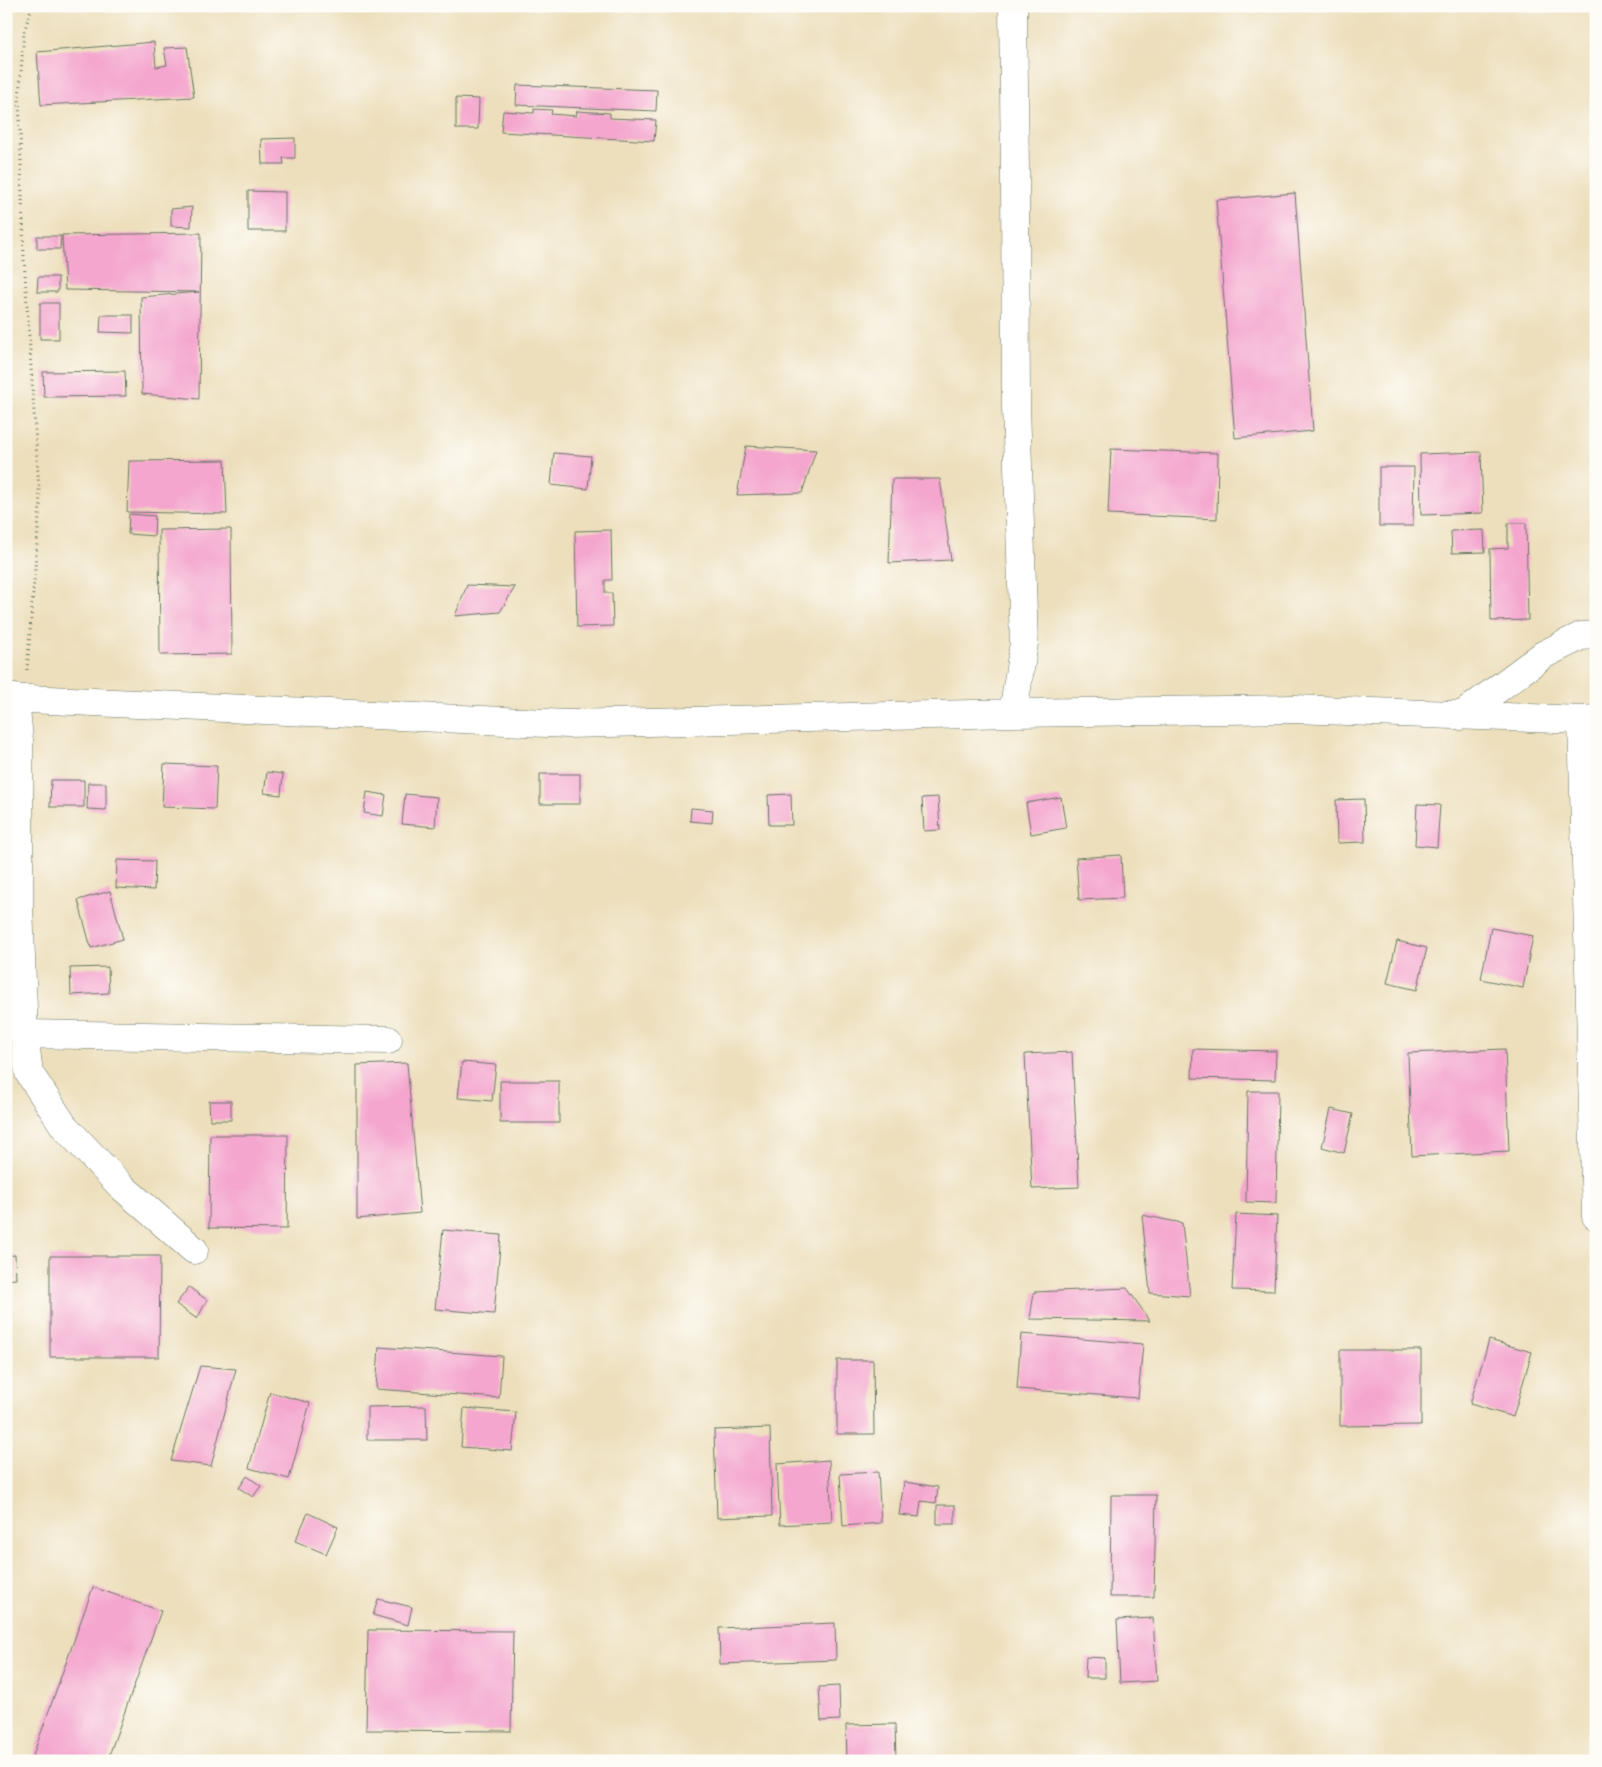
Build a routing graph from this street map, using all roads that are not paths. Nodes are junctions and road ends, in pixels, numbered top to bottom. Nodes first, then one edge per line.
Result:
1 (1013, 6) edge
2 (1596, 635) edge
3 (15, 698) edge
4 (1013, 713) junction
5 (1461, 716) junction
6 (1589, 719) edge
7 (1593, 1019) edge
8 (24, 1034) junction
9 (388, 1040) dead end
10 (1596, 1216) edge
11 (194, 1250) dead end

1 - 4 street
2 - 5 street
3 - 4 street
3 - 8 street
4 - 5 street
5 - 6 street
6 - 7 street
7 - 10 street
8 - 9 street
8 - 11 street

